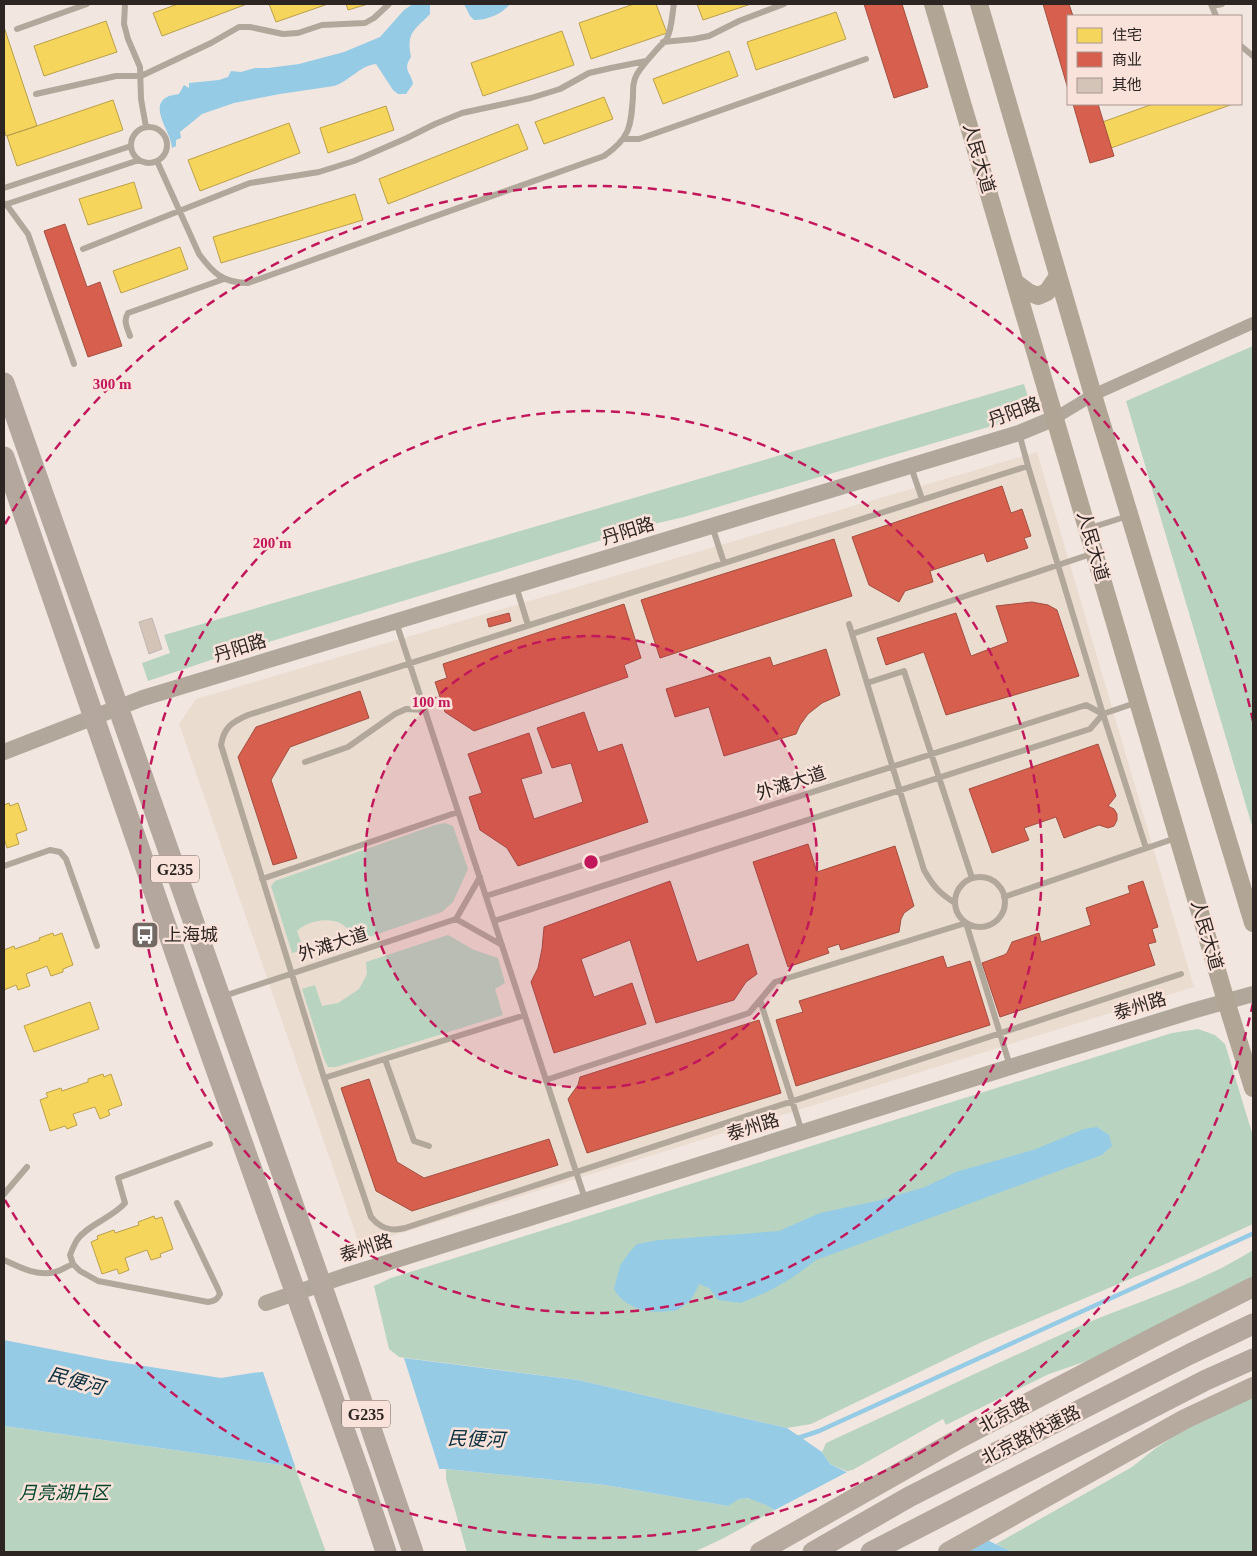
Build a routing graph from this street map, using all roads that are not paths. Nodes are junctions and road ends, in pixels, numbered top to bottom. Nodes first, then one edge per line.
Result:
1 (87, 4) edge
2 (125, 4) edge
3 (389, 4) edge
4 (674, 4) edge
5 (784, 4) edge
6 (933, 4) edge
7 (979, 4) edge
8 (1222, 4) edge
9 (1211, 5) edge
10 (18, 29) dead end
11 (663, 42) junction
12 (1242, 48) edge
13 (1253, 56) edge
14 (866, 59) dead end
15 (646, 61) junction
16 (141, 76) junction
17 (36, 94) dead end
18 (146, 127) junction
19 (624, 139) junction
20 (131, 146) junction
21 (140, 160) junction
22 (157, 161) junction
23 (4, 188) edge
24 (5, 205) edge
25 (180, 212) junction
26 (83, 249) dead end
27 (1058, 276) junction
28 (224, 279) junction
29 (1016, 283) junction
30 (1253, 323) edge
31 (130, 336) dead end
32 (74, 364) dead end
33 (4, 383) edge
34 (1093, 395) junction
35 (1055, 418) junction
36 (1019, 433) junction
37 (4, 458) edge
38 (911, 466) junction
39 (1028, 466) junction
40 (922, 499) junction
41 (1130, 516) junction
42 (712, 526) junction
43 (1088, 528) junction
44 (1095, 552) junction
45 (724, 563) junction
46 (1058, 565) junction
47 (516, 585) junction
48 (396, 622) junction
49 (849, 624) dead end
50 (528, 625) junction
51 (852, 634) junction
52 (410, 663) junction
53 (867, 683) junction
54 (1139, 702) junction
55 (119, 707) junction
56 (425, 710) junction
57 (1103, 714) junction
58 (94, 716) junction
59 (4, 752) edge
60 (931, 754) junction
61 (305, 762) dead end
62 (893, 766) junction
63 (939, 778) junction
64 (900, 790) junction
65 (458, 812) junction
66 (1178, 837) junction
67 (1146, 848) junction
68 (4, 866) edge
69 (480, 877) junction
70 (972, 878) junction
71 (262, 879) junction
72 (486, 896) junction
73 (1004, 897) junction
74 (955, 903) junction
75 (456, 919) junction
76 (494, 921) junction
77 (966, 923) junction
78 (1253, 923) edge
79 (502, 945) junction
80 (97, 946) dead end
81 (292, 974) junction
82 (1181, 974) dead end
83 (1253, 994) edge
84 (220, 998) junction
85 (760, 1000) junction
86 (1226, 1001) junction
87 (525, 1015) junction
88 (1000, 1034) junction
89 (385, 1059) junction
90 (1010, 1067) junction
91 (324, 1078) junction
92 (546, 1080) junction
93 (1253, 1088) edge
94 (792, 1102) junction
95 (802, 1132) junction
96 (210, 1144) dead end
97 (429, 1146) dead end
98 (26, 1167) dead end
99 (576, 1173) junction
100 (4, 1194) edge
101 (585, 1200) junction
102 (177, 1202) dead end
103 (4, 1260) edge
104 (73, 1264) junction
105 (321, 1284) junction
106 (1253, 1287) edge
107 (296, 1294) junction
108 (266, 1304) dead end
109 (1253, 1324) edge
110 (1253, 1359) edge
111 (1253, 1387) edge
112 (386, 1552) edge
113 (413, 1552) edge
114 (760, 1552) edge
115 (813, 1552) edge
116 (870, 1552) edge
117 (948, 1552) edge

1 - 10 lane
2 - 16 lane
3 - 16 lane
4 - 11 lane
5 - 11 lane
6 - 29 main road, 人民大道
7 - 27 main road
8 - 9 lane
11 - 15 lane
12 - 13 lane
14 - 19 lane
15 - 19 lane
15 - 25 lane
16 - 17 lane
16 - 18 lane
18 - 20 lane
18 - 22 lane
19 - 28 lane
20 - 21 lane
20 - 23 lane
21 - 22 lane
21 - 24 lane
22 - 25 lane
24 - 32 lane
25 - 26 lane
25 - 28 lane
27 - 29 main road
27 - 34 main road
28 - 31 lane
29 - 35 main road, 人民大道
30 - 34 street, 丹阳路
33 - 55 highway, G235
34 - 35 street, 丹阳路
34 - 41 main road
35 - 36 street, 丹阳路
35 - 43 main road, 人民大道
36 - 38 street, 丹阳路
36 - 39 lane
37 - 58 highway, G235
38 - 40 lane
38 - 42 street, 丹阳路
39 - 40 lane
39 - 46 lane
40 - 45 lane
41 - 43 lane
41 - 78 main road
42 - 45 lane
42 - 47 street, 丹阳路
43 - 44 main road, 人民大道
44 - 46 lane
44 - 54 main road, 人民大道
45 - 50 lane
46 - 51 lane
46 - 57 lane
47 - 48 street, 丹阳路
47 - 50 lane
48 - 52 lane
48 - 55 street, 丹阳路
49 - 51 lane
50 - 52 lane
51 - 53 lane
52 - 56 lane
52 - 71 lane
53 - 60 lane
53 - 62 lane
54 - 57 lane
54 - 66 main road, 人民大道
55 - 58 street, 丹阳路
55 - 84 highway, G235
56 - 61 lane
56 - 65 lane
57 - 60 lane, 外滩大道
57 - 63 lane
57 - 67 lane
58 - 59 street, 丹阳路
58 - 107 highway, G235
60 - 62 lane, 外滩大道
60 - 63 lane
62 - 64 lane
62 - 72 lane, 外滩大道
63 - 64 lane
63 - 70 lane
64 - 74 lane
64 - 76 lane
65 - 69 lane
65 - 71 lane
66 - 67 lane
66 - 86 main road, 人民大道
67 - 73 lane
68 - 80 lane
69 - 72 lane
69 - 75 lane
70 - 73 lane
70 - 74 lane
71 - 81 lane
72 - 76 lane
73 - 77 lane
74 - 77 lane
75 - 79 lane
75 - 81 lane, 外滩大道
76 - 79 lane
77 - 85 lane
77 - 88 lane
79 - 87 lane
81 - 84 lane, 外滩大道
81 - 91 lane
82 - 88 lane
83 - 86 street, 泰州路
84 - 105 highway, G235
85 - 92 lane
85 - 94 lane
86 - 90 street, 泰州路
86 - 93 main road, 人民大道
87 - 89 lane
87 - 92 lane
88 - 90 lane
88 - 94 lane
89 - 91 lane
89 - 97 lane
90 - 95 street, 泰州路
91 - 99 lane
92 - 99 lane
94 - 95 lane
94 - 99 lane
95 - 101 street, 泰州路
96 - 104 lane
98 - 100 lane
99 - 101 lane
101 - 105 street, 泰州路
102 - 104 lane
103 - 104 lane
105 - 107 street, 泰州路
105 - 113 highway, G235
106 - 114 main road, 北京路
107 - 108 street, 泰州路
107 - 112 highway, G235
109 - 115 highway, 北京路快速路
110 - 116 highway, 北京路快速路
111 - 117 main road

